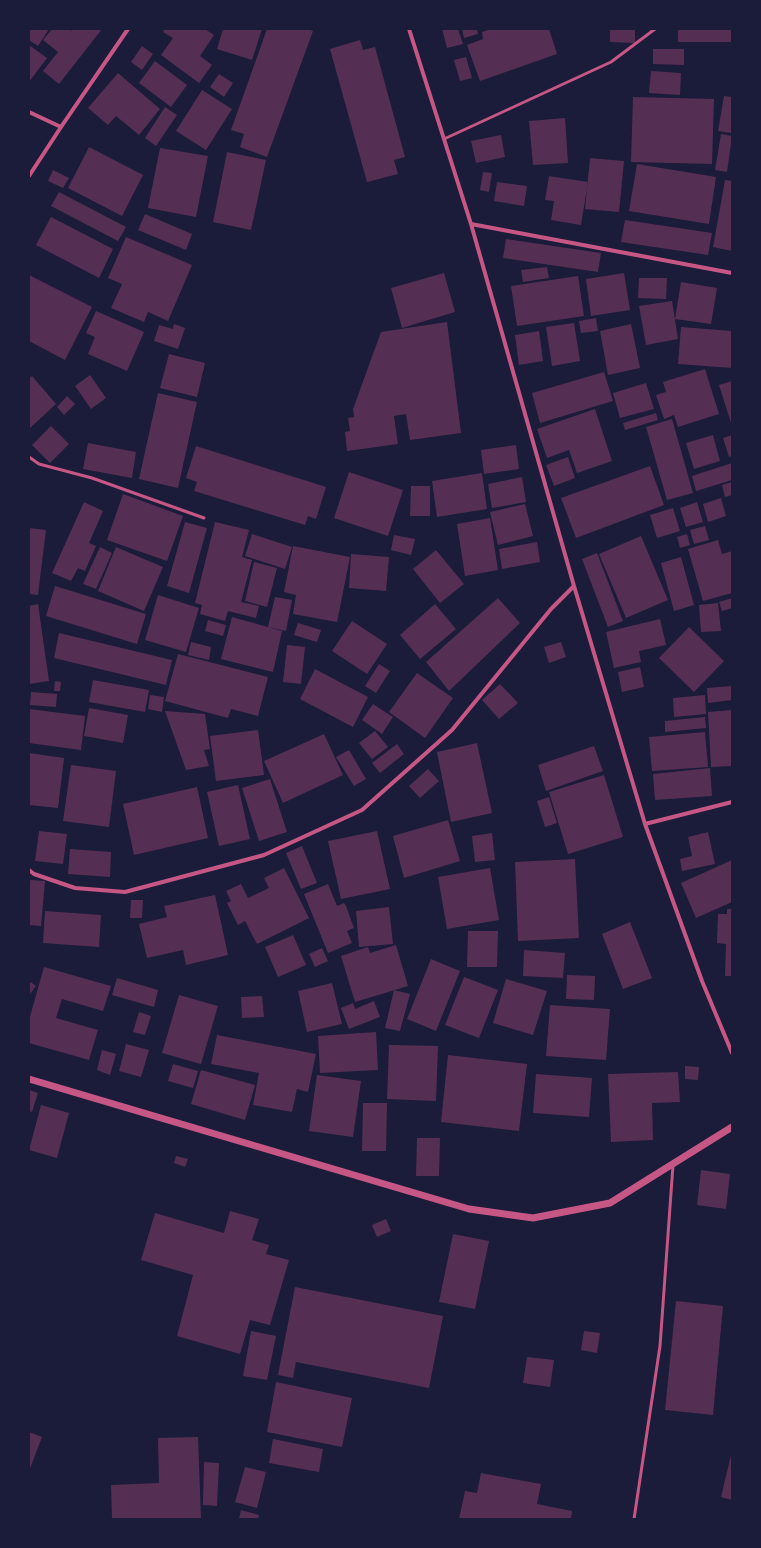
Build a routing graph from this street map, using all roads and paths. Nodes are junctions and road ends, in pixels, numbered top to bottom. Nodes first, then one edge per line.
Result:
1 (128, 29) edge
2 (409, 29) edge
3 (655, 29) edge
4 (29, 112) edge
5 (61, 127) junction
6 (444, 139) junction
7 (29, 176) edge
8 (471, 224) junction
9 (732, 273) edge
10 (29, 457) edge
11 (204, 518) dead end
12 (574, 586) junction
13 (732, 802) edge
14 (645, 824) junction
15 (29, 870) edge
16 (732, 1053) edge
17 (29, 1079) edge
18 (732, 1127) edge
19 (673, 1164) junction
20 (634, 1519) edge

1 - 5 street
2 - 6 street
3 - 6 lane
4 - 5 street
5 - 7 street
6 - 8 street
8 - 9 street
8 - 12 street
10 - 11 lane
12 - 14 street
12 - 15 street
13 - 14 street
14 - 16 street
17 - 19 street
18 - 19 street
19 - 20 lane

